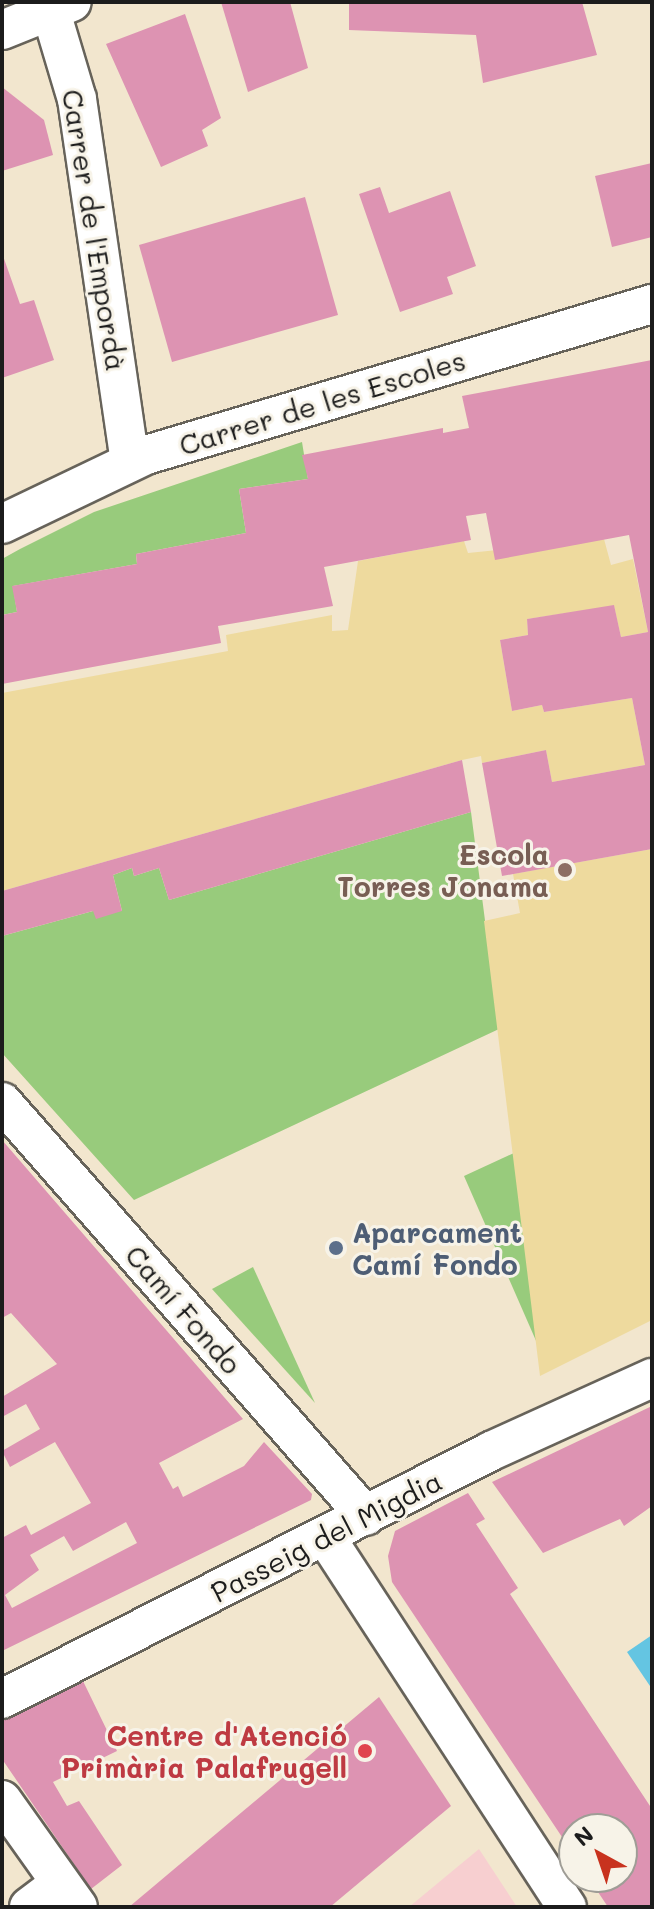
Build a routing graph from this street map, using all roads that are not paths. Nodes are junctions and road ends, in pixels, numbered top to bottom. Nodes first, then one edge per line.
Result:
1 (57, 4) edge
2 (2, 30) edge
3 (652, 304) edge
4 (130, 461) junction
5 (2, 524) edge
6 (2, 1102) edge
7 (652, 1378) edge
8 (366, 1516) junction
9 (325, 1536) junction
10 (2, 1699) edge
11 (2, 1800) edge
12 (69, 1896) edge
13 (29, 1907) edge
14 (567, 1907) edge

1 - 2 street
1 - 4 street, Carrer de l'Empordà
3 - 4 street, Carrer de les Escoles
4 - 5 street, Carrer de les Escoles
6 - 8 street, Camí Fondo
7 - 8 street, Passeig del Migdia
8 - 9 street, Passeig del Migdia
9 - 10 street, Passeig del Migdia
9 - 14 street
11 - 12 street
12 - 13 street

